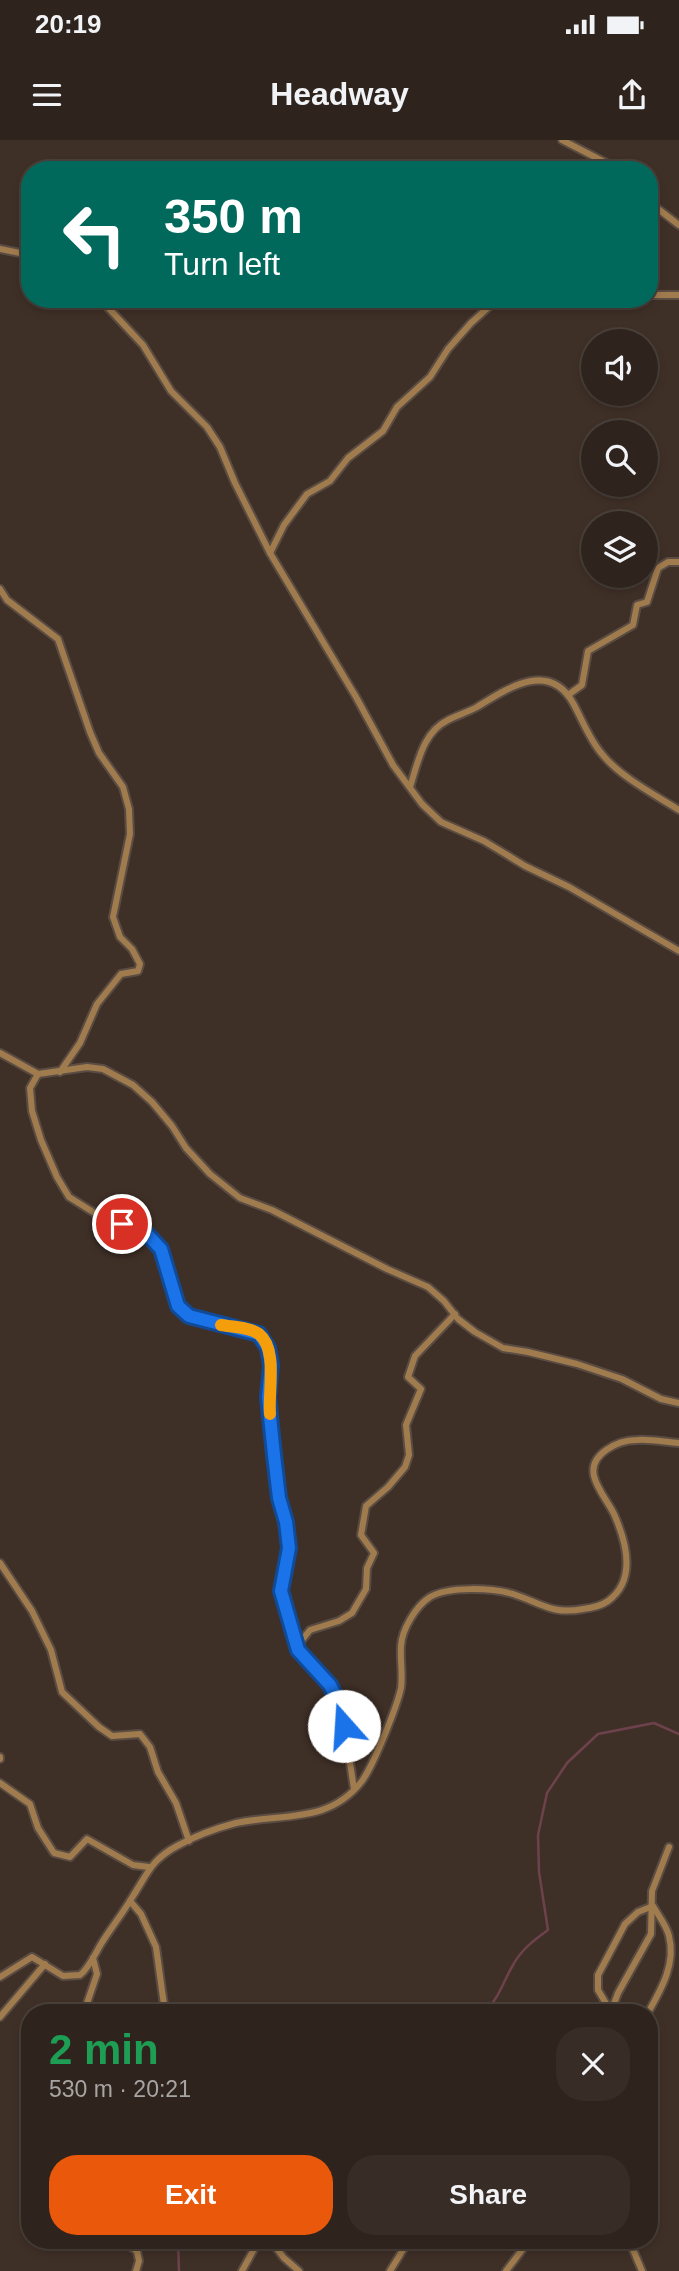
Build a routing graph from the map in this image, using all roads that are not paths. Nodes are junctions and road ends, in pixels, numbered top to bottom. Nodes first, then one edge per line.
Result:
1 (562, 140) edge
2 (603, 161) edge
3 (658, 209) edge
4 (679, 225) edge
5 (0, 250) edge
6 (21, 253) edge
7 (658, 295) edge
8 (679, 295) edge
9 (109, 308) edge
10 (488, 308) edge
11 (270, 553) junction
12 (679, 562) edge
13 (0, 589) edge
14 (568, 695) junction
15 (410, 787) junction
16 (679, 810) edge
17 (679, 951) edge
18 (0, 1053) edge
19 (60, 1072) junction
20 (38, 1074) junction
21 (455, 1314) junction
22 (679, 1403) edge
23 (679, 1443) edge
24 (0, 1563) edge
25 (7, 1571) junction
26 (0, 1577) edge
27 (298, 1650) junction
28 (0, 1783) edge
29 (354, 1789) junction
30 (188, 1841) junction
31 (670, 1847) dead end
32 (149, 1867) junction
33 (130, 1901) junction
34 (653, 1906) junction
35 (93, 1958) junction
36 (45, 1965) junction
37 (0, 1978) edge
38 (87, 2004) edge
39 (164, 2004) edge
40 (606, 2004) edge
41 (614, 2004) edge
42 (653, 2004) edge
43 (0, 2017) edge
44 (134, 2249) edge
45 (254, 2249) edge
46 (277, 2249) edge
47 (404, 2249) edge
48 (521, 2249) edge
49 (633, 2249) edge
50 (136, 2271) edge
51 (242, 2271) edge
52 (299, 2271) edge
53 (390, 2271) edge
54 (506, 2271) edge
55 (642, 2271) edge

1 - 2 street
3 - 4 street
5 - 6 street
7 - 8 street
9 - 11 street
10 - 11 street
11 - 15 street
12 - 14 street
13 - 19 street
14 - 15 street
14 - 16 street
15 - 17 street
18 - 20 street
19 - 20 street
19 - 21 street
20 - 27 street
21 - 22 street
21 - 27 street
23 - 29 street
24 - 25 street
25 - 26 street
25 - 30 street
27 - 29 street
28 - 32 street
29 - 30 street
30 - 32 street
31 - 34 street
32 - 33 street
33 - 35 street
33 - 39 street
34 - 40 street
34 - 41 street
34 - 42 street
35 - 36 street
35 - 38 street
36 - 37 street
36 - 43 street
44 - 50 street
45 - 51 street
46 - 52 street
47 - 53 street
48 - 54 street
49 - 55 street

